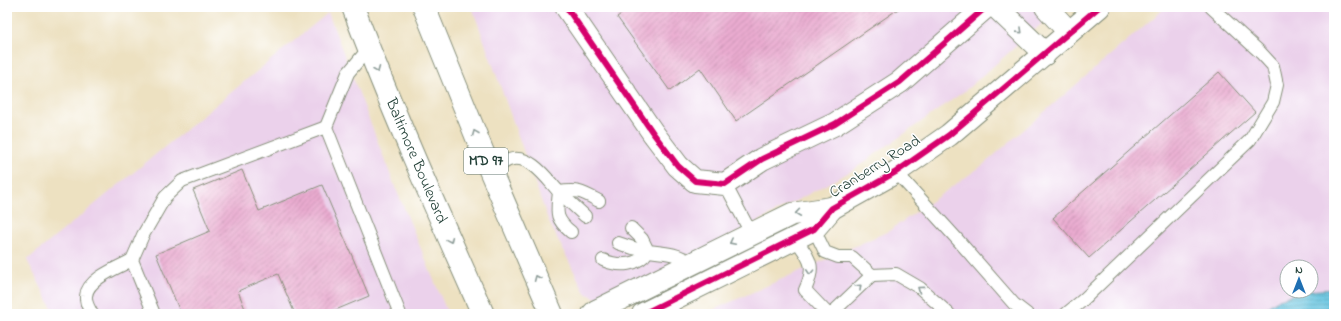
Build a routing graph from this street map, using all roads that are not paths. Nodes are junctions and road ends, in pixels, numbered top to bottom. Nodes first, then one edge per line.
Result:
1 (353, 7) edge
2 (424, 7) edge
3 (567, 7) edge
4 (986, 7) edge
5 (996, 7) edge
6 (1046, 7) edge
7 (1099, 7) edge
8 (1211, 7) edge
9 (1069, 32) junction
10 (369, 48) junction
11 (1044, 54) junction
12 (326, 127) junction
13 (490, 170) junction
14 (896, 172) junction
15 (725, 184) junction
16 (559, 192) junction
17 (599, 201) dead end
18 (832, 208) junction
19 (585, 216) dead end
20 (631, 228) dead end
21 (571, 232) dead end
22 (751, 233) junction
23 (805, 233) junction
24 (618, 243) dead end
25 (648, 251) junction
26 (132, 260) junction
27 (603, 260) dead end
28 (691, 263) junction
29 (872, 275) junction
30 (671, 307) edge
31 (92, 314) edge
32 (154, 314) edge
33 (400, 314) edge
34 (483, 314) edge
35 (552, 314) edge
36 (593, 314) edge
37 (643, 314) edge
38 (828, 314) edge
39 (831, 314) edge
40 (949, 314) edge
41 (1027, 314) edge
42 (1066, 314) edge

1 - 10 main road, Baltimore Boulevard
13 -> 2 main road, MD 97
3 - 15 main road
4 - 15 main road
5 -> 11 main road
6 - 9 main road
7 - 9 main road, Cranberry Road
8 - 42 lane
9 - 11 main road, Cranberry Road
10 - 12 lane
10 -> 34 main road, Baltimore Boulevard
11 - 14 main road, Cranberry Road
12 - 26 lane
12 - 33 lane
13 - 16 lane
35 -> 13 main road, MD 97
14 - 18 main road, Cranberry Road
14 - 41 lane
15 - 22 lane
16 - 17 lane
16 - 19 lane
16 - 21 lane
18 -> 22 main road, Cranberry Road
18 - 23 main road, Cranberry Road
20 - 25 lane
22 -> 28 main road, Cranberry Road
23 - 29 lane
23 - 30 main road, Cranberry Road
23 -> 38 lane
24 - 25 lane
25 - 27 lane
25 - 28 lane
26 - 31 lane
26 - 32 lane
28 - 36 main road, Cranberry Road
39 -> 29 lane
40 -> 29 lane
30 - 37 main road, Cranberry Road

